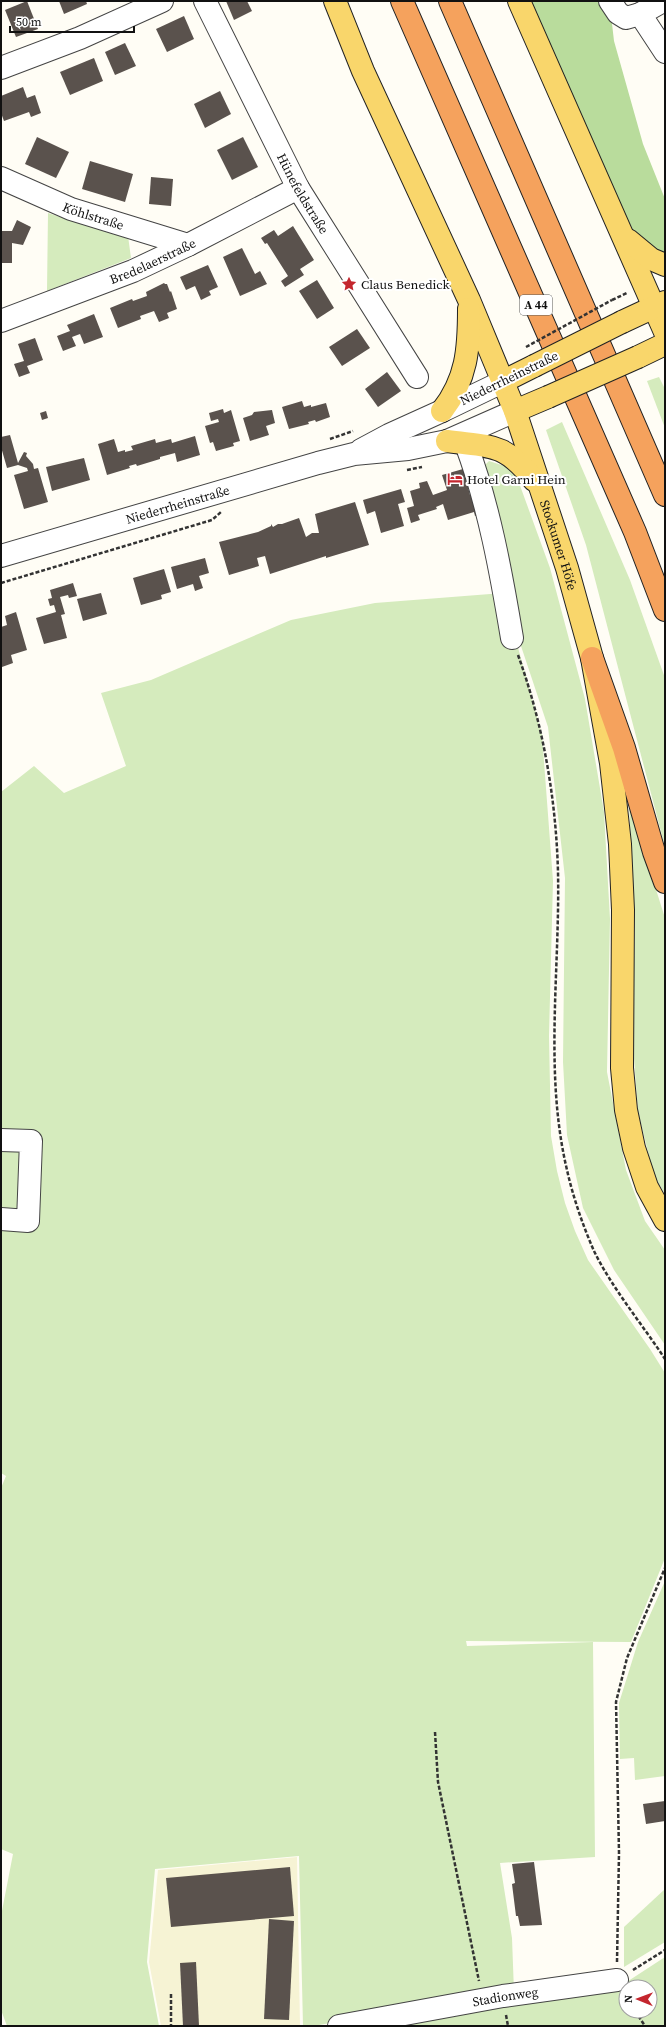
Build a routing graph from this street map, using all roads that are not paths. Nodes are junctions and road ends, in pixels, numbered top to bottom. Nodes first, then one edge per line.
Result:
1 (162, 1) edge
2 (205, 1) edge
3 (335, 1) edge
4 (402, 1) edge
5 (450, 1) edge
6 (519, 1) edge
7 (610, 1) edge
8 (663, 1) edge
9 (640, 14) junction
10 (665, 52) edge
11 (1, 68) edge
12 (1, 178) edge
13 (298, 188) junction
14 (623, 235) junction
15 (188, 245) junction
16 (665, 266) edge
17 (469, 300) junction
18 (660, 305) edge
19 (1, 321) edge
20 (665, 332) edge
21 (665, 344) edge
22 (417, 378) dead end
23 (502, 382) junction
24 (442, 411) junction
25 (514, 411) junction
26 (456, 442) junction
27 (354, 454) junction
28 (540, 488) junction
29 (665, 496) edge
30 (1, 556) edge
31 (665, 610) edge
32 (512, 638) road end
33 (592, 658) junction
34 (665, 882) edge
35 (1, 1140) edge
36 (1, 1220) edge
37 (665, 1220) edge
38 (617, 1980) road end
39 (339, 2026) edge

1 - 11 street
2 - 13 street, Hünefeldstraße
3 - 17 main road, Stockumer Höfe
4 - 31 highway, A 44
5 - 29 highway
6 - 14 main road
7 - 9 street
8 - 9 street
9 - 10 street
12 - 15 street, Köhlstraße
13 - 15 street, Bredelaerstraße
13 - 22 street, Hünefeldstraße
14 - 16 main road
14 - 18 main road
15 - 19 street, Bredelaerstraße
17 - 23 main road, Stockumer Höfe
17 - 24 main road
18 - 20 main road
18 - 23 main road, Niederrheinstraße, bridge
21 - 25 main road, Niederrheinstraße, bridge
23 - 24 street, Niederrheinstraße
23 - 25 main road, Stockumer Höfe
24 - 27 street, Niederrheinstraße
25 - 26 street, Niederrheinstraße
25 - 28 main road, Stockumer Höfe
26 - 27 street, Niederrheinstraße
26 - 28 main road
26 - 32 street
27 - 30 street, Niederrheinstraße
28 - 33 main road, Stockumer Höfe
33 - 34 highway
33 - 37 main road, Stockumer Höfe
35 - 36 street
38 - 39 street, Stadionweg

